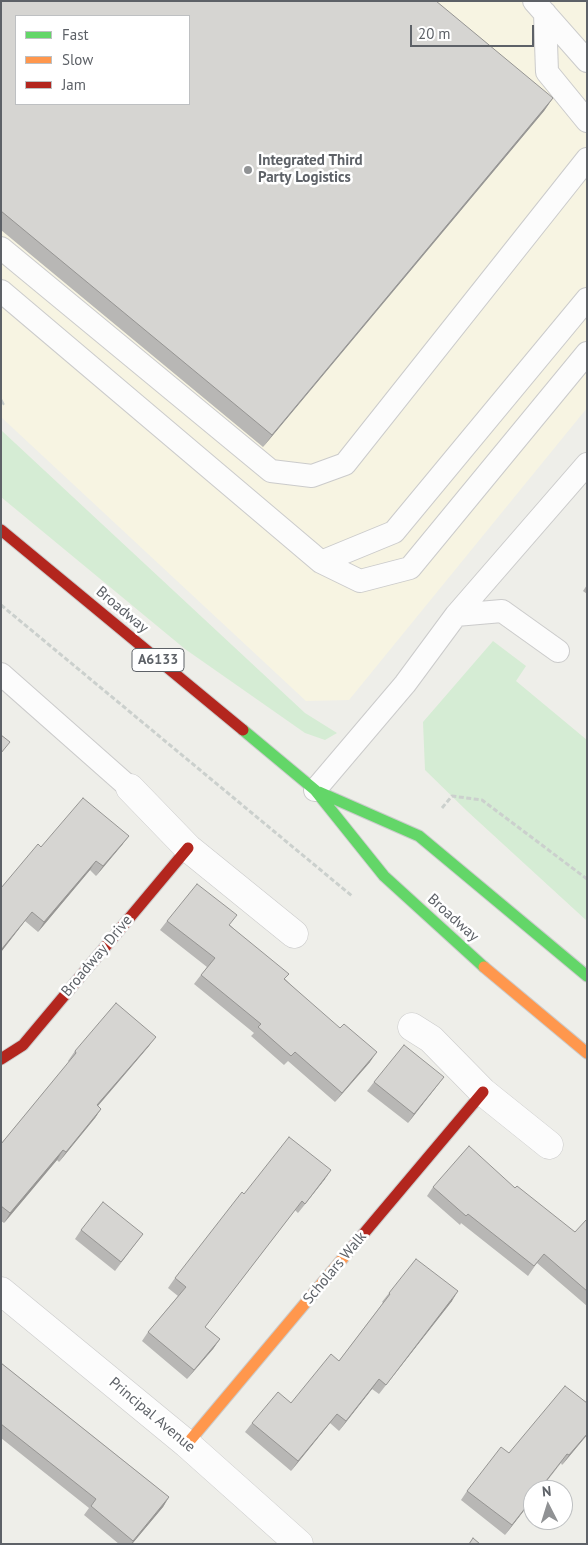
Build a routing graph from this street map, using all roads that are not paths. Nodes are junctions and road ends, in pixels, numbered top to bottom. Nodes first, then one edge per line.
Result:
1 (540, 7) edge
2 (587, 61) edge
3 (587, 121) edge
4 (587, 159) edge
5 (1, 248) edge
6 (1, 290) edge
7 (587, 299) edge
8 (587, 353) edge
9 (587, 464) edge
10 (1, 530) edge
11 (321, 562) junction
12 (456, 615) junction
13 (558, 651) dead end
14 (1, 674) edge
15 (130, 788) joint
16 (315, 790) junction
17 (188, 848) junction
18 (294, 934) dead end
19 (587, 976) edge
20 (412, 1026) dead end
21 (587, 1054) edge
22 (1, 1059) edge
23 (483, 1092) junction
24 (549, 1146) dead end
25 (1, 1291) edge
26 (187, 1444) junction
27 (299, 1544) edge

1 - 2 lane
1 - 3 lane
4 - 5 lane
6 - 11 lane
7 - 11 lane
8 - 11 lane
9 - 12 lane
10 - 16 main road, Broadway / A6133
12 - 13 lane
12 - 16 lane
14 - 15 lane
15 - 17 street
16 - 19 main road, Broadway / A6133
16 - 21 main road, Broadway / A6133
17 - 18 street
17 - 22 main road, Broadway Drive
20 - 23 street
23 - 24 street
23 - 26 main road, Scholars Walk
25 - 26 street, Principal Avenue
26 - 27 street, Principal Avenue

